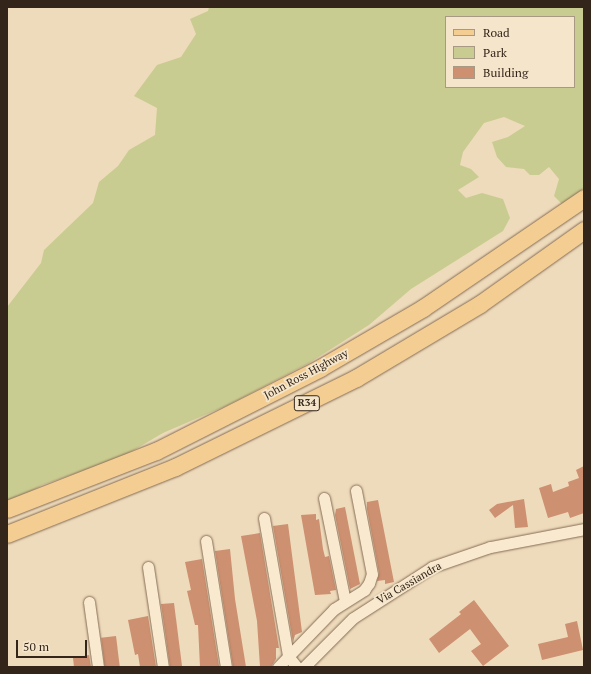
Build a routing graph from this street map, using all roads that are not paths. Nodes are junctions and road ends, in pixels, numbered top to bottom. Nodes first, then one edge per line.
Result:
1 (584, 198) edge
2 (584, 230) edge
3 (356, 491) dead end
4 (324, 498) dead end
5 (7, 509) edge
6 (264, 518) dead end
7 (584, 529) edge
8 (7, 534) edge
9 (206, 541) dead end
10 (148, 567) dead end
11 (345, 601) junction
12 (89, 602) dead end
13 (288, 656) junction
14 (98, 667) edge
15 (162, 667) edge
16 (226, 667) edge
17 (278, 667) edge
18 (297, 667) edge
19 (304, 667) edge

1 - 5 main road, John Ross Highway / R34
2 - 8 main road, R34
3 - 11 street
4 - 11 street
6 - 13 street
7 - 19 street, Via Cassiandra
9 - 16 street
10 - 15 street
11 - 13 street
12 - 14 street
13 - 17 street
13 - 18 street

